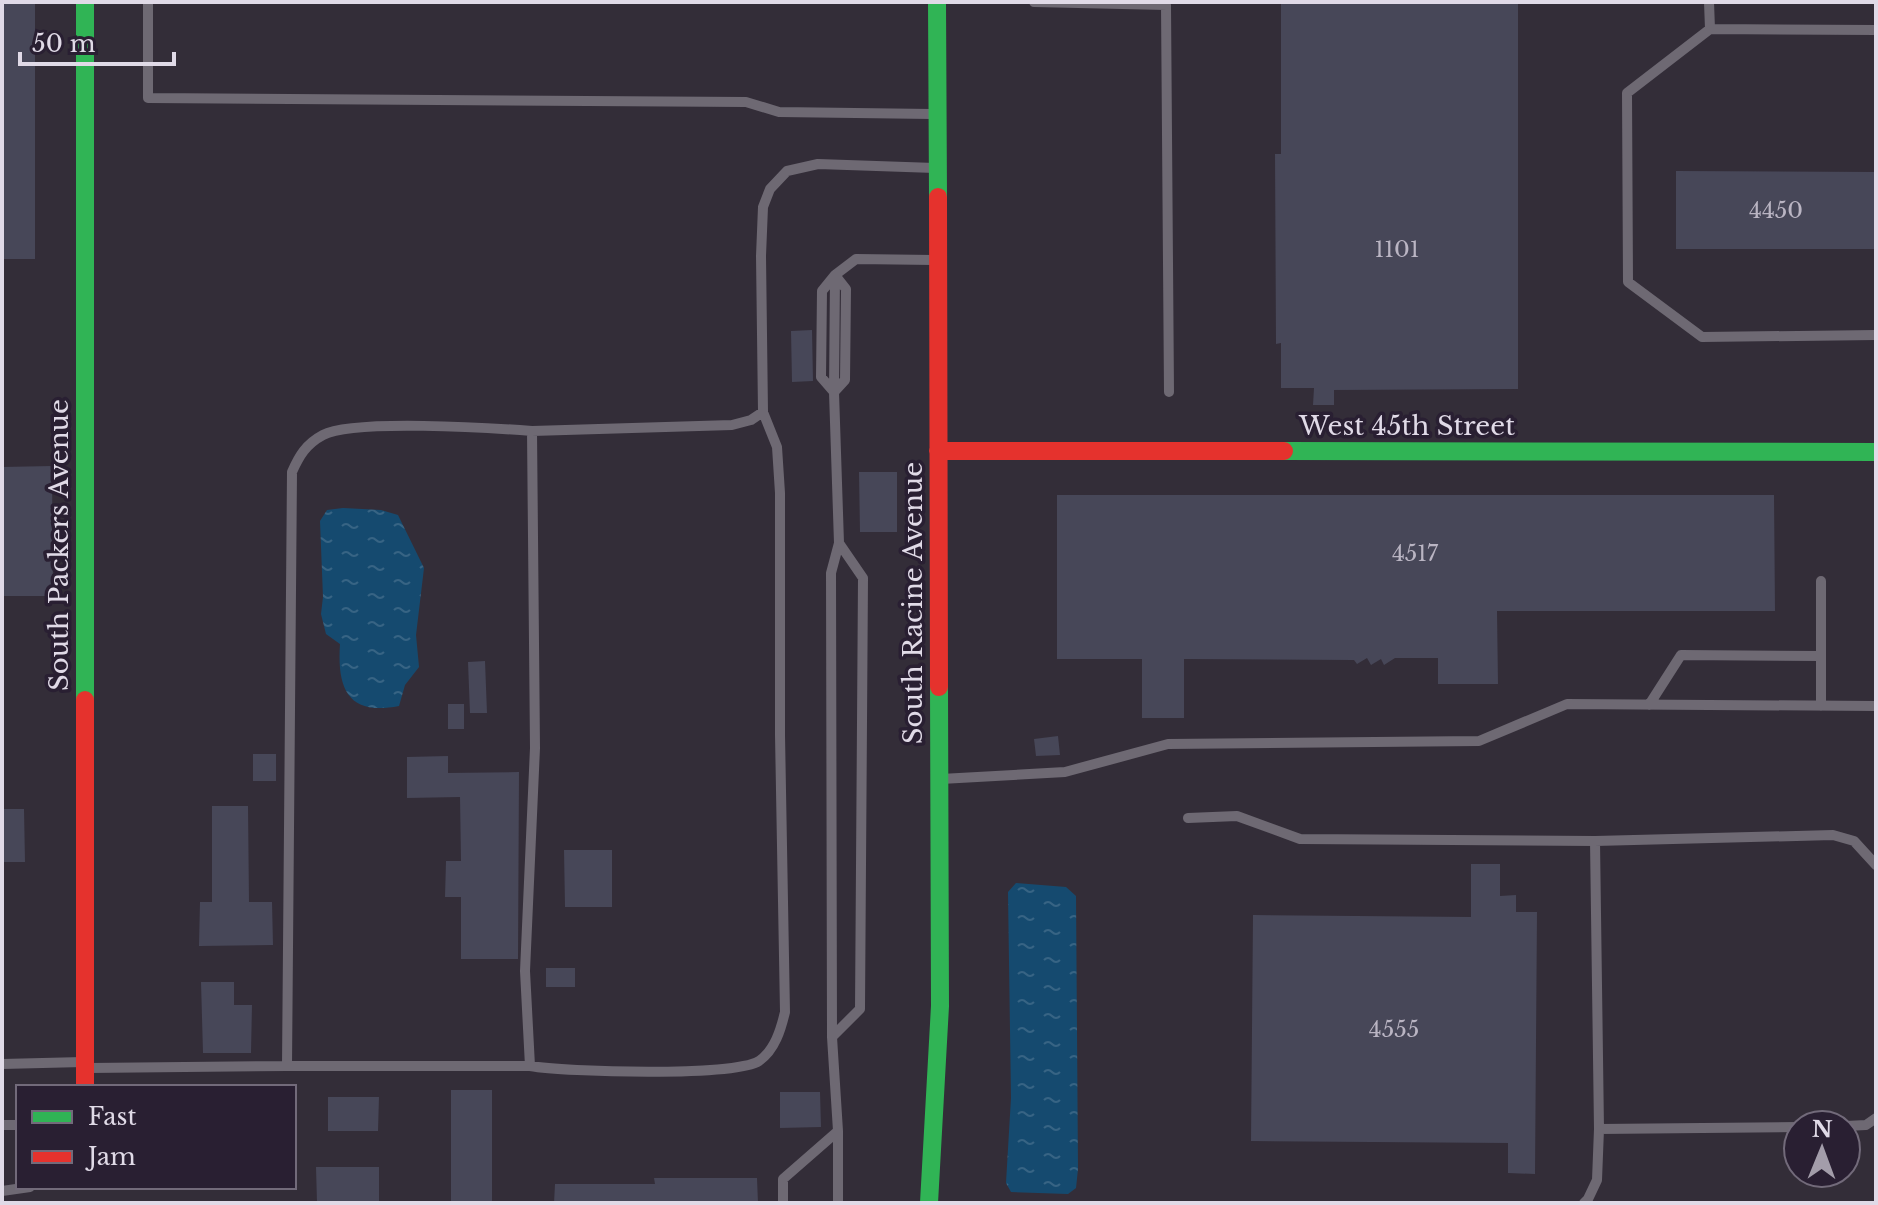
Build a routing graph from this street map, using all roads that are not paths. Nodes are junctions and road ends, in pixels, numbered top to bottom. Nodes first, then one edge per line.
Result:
1 (85, 2) edge
2 (148, 2) edge
3 (937, 2) edge
4 (1034, 2) edge
5 (1709, 2) edge
6 (1710, 29) junction
7 (1876, 30) edge
8 (937, 114) junction
9 (937, 168) junction
10 (938, 260) junction
11 (835, 275) junction
12 (1876, 335) edge
13 (834, 392) junction
14 (1169, 392) dead end
15 (763, 412) junction
16 (532, 431) junction
17 (938, 451) junction
18 (1876, 452) edge
19 (839, 543) junction
20 (1821, 581) dead end
21 (1821, 656) junction
22 (1649, 705) junction
23 (1821, 706) junction
24 (1876, 706) edge
25 (939, 779) junction
26 (1188, 818) dead end
27 (1595, 841) junction
28 (1876, 865) edge
29 (832, 1037) junction
30 (2, 1064) edge
31 (85, 1065) junction
32 (287, 1066) junction
33 (530, 1066) junction
34 (85, 1085) edge
35 (1782, 1127) edge
36 (1599, 1129) junction
37 (838, 1131) junction
38 (783, 1203) edge
39 (838, 1203) edge
40 (929, 1203) edge
41 (1584, 1203) edge

1 - 31 street, South Packers Avenue
2 - 8 lane
3 - 8 street, South Racine Avenue
4 - 14 lane
5 - 6 lane
6 - 7 lane
6 - 12 lane
8 - 9 street, South Racine Avenue
9 - 10 street, South Racine Avenue
9 - 15 lane
10 - 11 lane
10 - 17 street, South Racine Avenue
11 - 13 lane
11 - 13 lane
13 - 19 lane
15 - 16 lane
15 - 33 lane
16 - 32 lane
16 - 33 lane
17 - 18 street, West 45th Street
17 - 25 street, South Racine Avenue
19 - 29 lane
19 - 29 lane
20 - 21 lane
21 - 22 lane
21 - 23 lane
22 - 23 lane
22 - 25 lane
23 - 24 lane
25 - 40 street, South Racine Avenue
26 - 27 lane
27 - 28 lane
27 - 36 lane
29 - 37 lane
30 - 31 lane
31 - 32 lane
31 - 34 street, South Packers Avenue
32 - 33 lane
35 - 36 lane
36 - 41 lane
37 - 38 lane
37 - 39 lane

